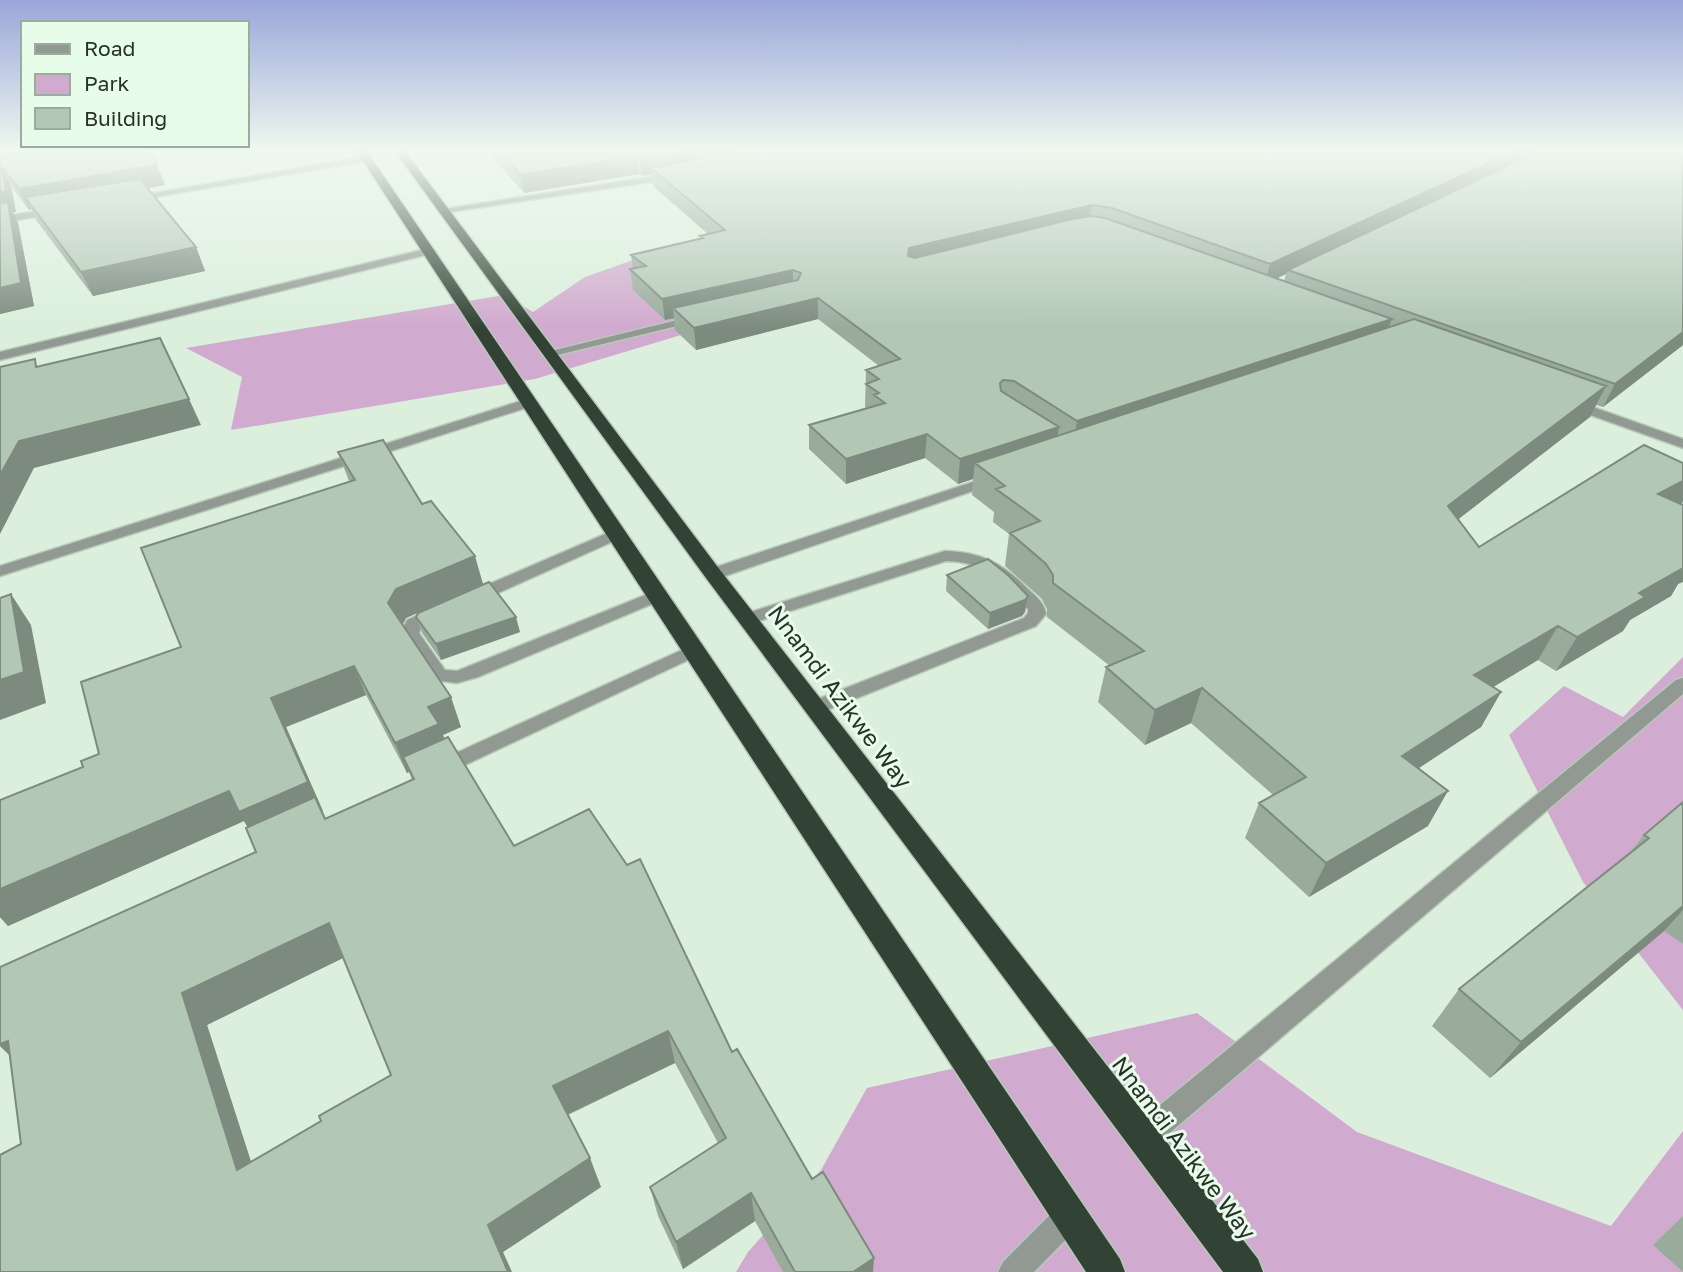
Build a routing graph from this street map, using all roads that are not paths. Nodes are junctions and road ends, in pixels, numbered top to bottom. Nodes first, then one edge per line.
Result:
1 (61, 209) edge
2 (401, 209) edge
3 (447, 209) edge
4 (443, 210) joint
5 (0, 220) edge
6 (430, 251) junction
7 (712, 315) edge
8 (549, 352) junction
9 (0, 356) edge
10 (1555, 398) edge
11 (527, 403) junction
12 (1683, 444) edge
13 (1008, 475) edge
14 (617, 534) junction
15 (0, 571) edge
16 (713, 574) junction
17 (657, 595) junction
18 (747, 619) junction
19 (695, 650) junction
20 (1683, 684) edge
21 (815, 708) junction
22 (417, 779) edge
23 (1142, 1138) junction
24 (1069, 1216) junction
25 (1013, 1272) edge
26 (1107, 1272) edge
27 (1245, 1272) edge

1 - 5 street
2 - 6 highway
3 - 4 street
4 - 8 highway, Nnamdi Azikwe Way
6 - 9 street
6 - 11 highway
7 - 8 street
8 - 16 highway, Nnamdi Azikwe Way
10 - 12 street
11 - 14 highway
11 - 15 street
13 - 16 street
14 - 17 highway
14 - 17 street
16 - 18 highway, Nnamdi Azikwe Way
17 - 19 highway
18 - 21 highway, Nnamdi Azikwe Way
18 - 21 street
19 - 22 street
19 - 24 highway
20 - 23 street
21 - 23 highway, Nnamdi Azikwe Way
23 - 27 highway, Nnamdi Azikwe Way
24 - 25 street
24 - 26 highway

